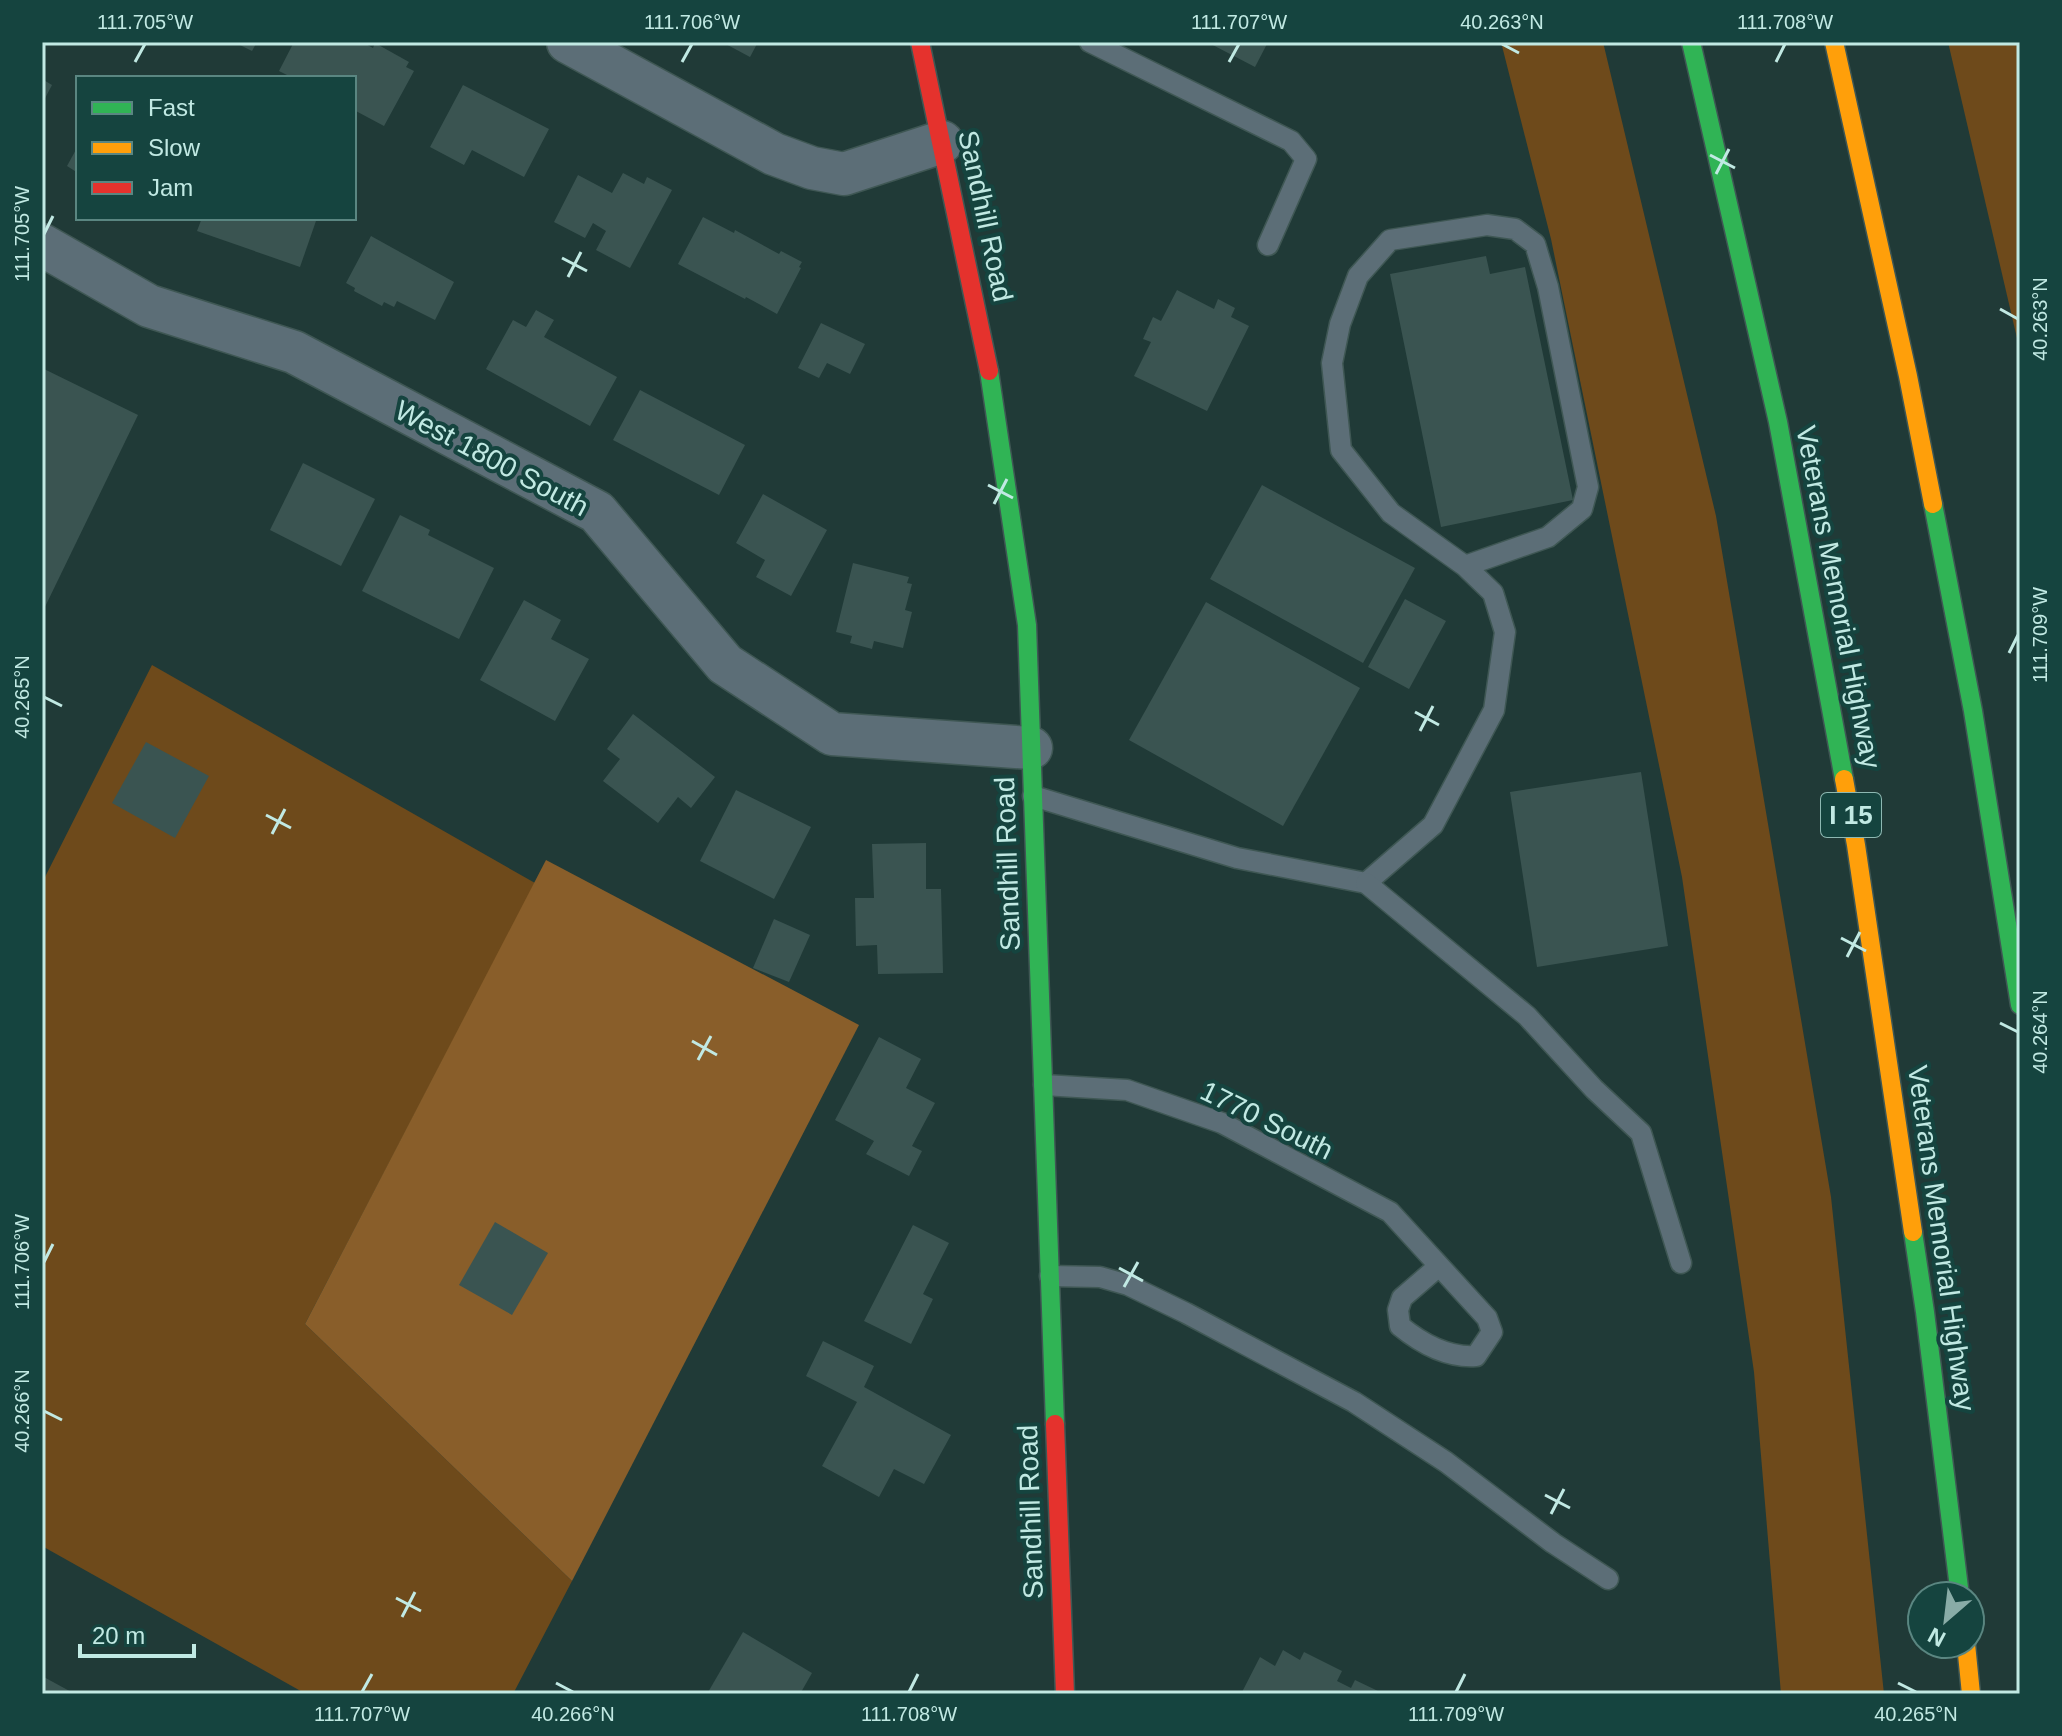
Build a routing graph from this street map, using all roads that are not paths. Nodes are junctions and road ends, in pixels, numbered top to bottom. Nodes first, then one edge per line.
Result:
1 (568, 42) edge
2 (920, 42) edge
3 (1090, 42) edge
4 (1691, 42) edge
5 (1834, 42) edge
6 (942, 142) junction
7 (42, 245) edge
8 (1268, 245) dead end
9 (1465, 566) junction
10 (1031, 748) junction
11 (1033, 796) junction
12 (1366, 883) junction
13 (2020, 1005) edge
14 (1044, 1085) junction
15 (1681, 1263) dead end
16 (1439, 1266) junction
17 (1050, 1276) junction
18 (1608, 1579) dead end
19 (1958, 1580) edge
20 (1968, 1660) edge
21 (1065, 1694) edge
22 (1971, 1694) edge

1 - 6 street
2 - 6 main road, Sandhill Road
3 - 8 lane
4 - 19 main road, Veterans Memorial Highway / I 15
5 - 13 main road
6 - 10 main road, Sandhill Road
7 - 10 street, West 1800 South
9 - 9 lane
9 - 12 lane
10 - 11 main road, Sandhill Road
11 - 12 lane
11 - 14 main road, Sandhill Road
12 - 15 lane
14 - 16 lane, 1770 South
14 - 17 main road, Sandhill Road
16 - 16 lane, 1770 South
17 - 18 lane
17 - 21 main road, Sandhill Road
20 - 22 main road

